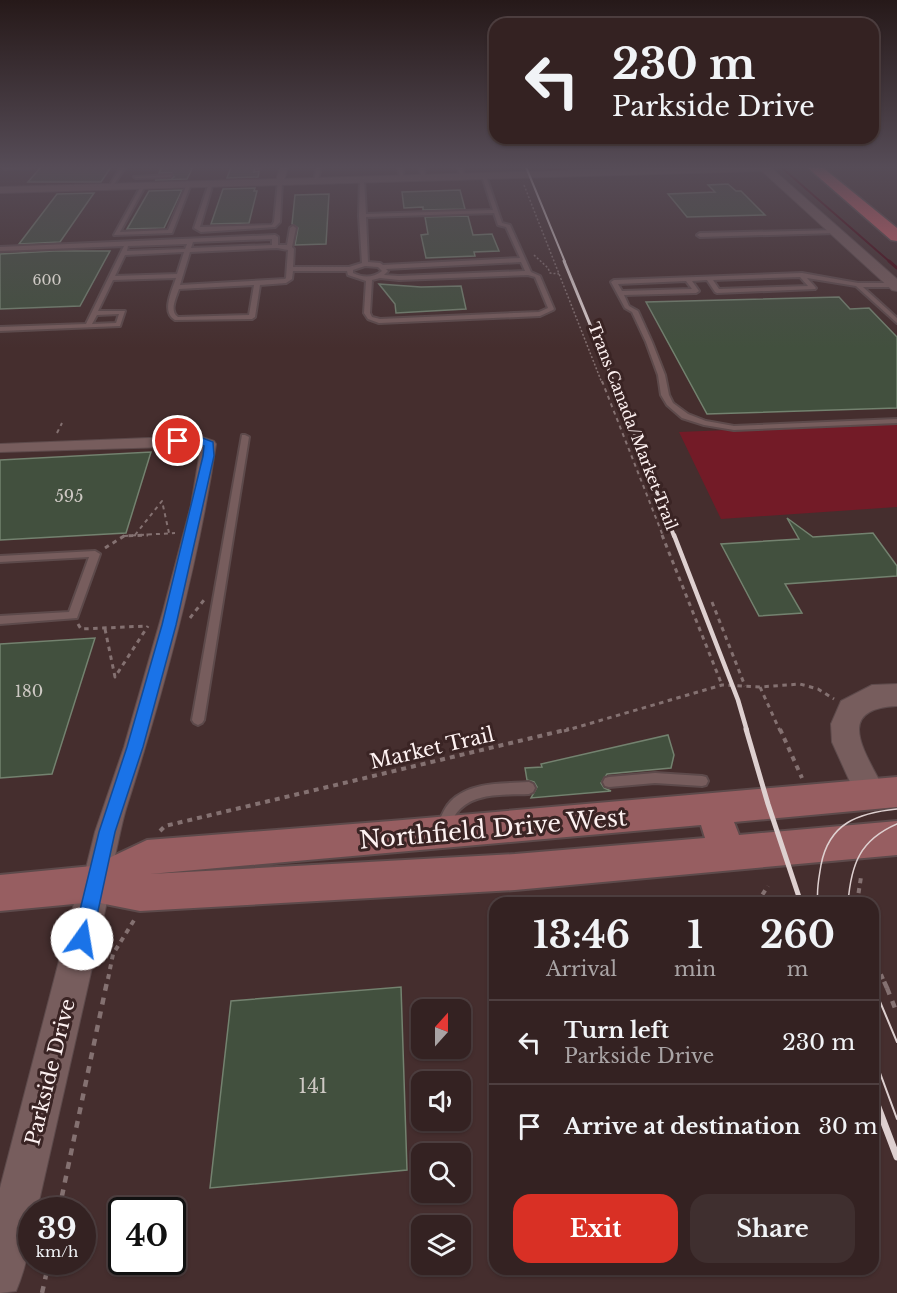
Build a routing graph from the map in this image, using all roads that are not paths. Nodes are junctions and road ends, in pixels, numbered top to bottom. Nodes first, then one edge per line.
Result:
1 (119, 227) edge
2 (172, 227) edge
3 (197, 227) edge
4 (249, 227) edge
5 (363, 227) edge
6 (509, 227) edge
7 (832, 227) edge
8 (292, 228) dead end
9 (836, 231) junction
10 (700, 235) dead end
11 (191, 242) junction
12 (127, 244) junction
13 (275, 247) junction
14 (289, 247) junction
15 (0, 249) edge
16 (188, 251) junction
17 (123, 253) junction
18 (522, 257) junction
19 (365, 264) junction
20 (382, 267) junction
21 (290, 269) junction
22 (350, 269) junction
23 (180, 273) junction
24 (529, 273) junction
25 (113, 275) junction
26 (802, 275) junction
27 (380, 276) junction
28 (369, 279) junction
29 (688, 279) junction
30 (709, 279) junction
31 (257, 283) junction
32 (858, 285) junction
33 (896, 286) edge
34 (176, 287) junction
35 (620, 293) junction
36 (94, 313) junction
37 (897, 321) edge
38 (88, 326) junction
39 (0, 329) edge
40 (897, 421) edge
41 (245, 437) dead end
42 (0, 448) edge
43 (0, 559) edge
44 (0, 620) edge
45 (897, 695) edge
46 (198, 720) dead end
47 (609, 782) dead end
48 (529, 788) dead end
49 (884, 793) edge
50 (707, 795) junction
51 (441, 834) junction
52 (897, 838) edge
53 (729, 854) junction
54 (473, 874) junction
55 (95, 884) junction
56 (0, 893) edge
57 (0, 1275) edge

1 - 2 lane
3 - 4 lane
5 - 19 lane
6 - 18 lane
7 - 9 street
8 - 14 lane
9 - 10 lane
9 - 33 street
11 - 12 lane
11 - 13 lane
11 - 16 lane
12 - 15 lane
12 - 17 lane
13 - 14 lane
13 - 16 lane
14 - 21 lane
16 - 17 lane
16 - 23 lane
17 - 25 lane
18 - 20 lane
18 - 24 lane
19 - 20 lane
19 - 22 lane
20 - 27 lane
21 - 22 lane
21 - 31 lane
22 - 28 lane
23 - 25 lane
23 - 34 lane
24 - 27 lane
24 - 28 lane
25 - 36 lane
26 - 30 lane
26 - 30 lane
26 - 32 lane
27 - 28 lane
29 - 30 lane
29 - 35 lane
29 - 35 lane
31 - 34 lane
31 - 34 lane
32 - 33 lane
32 - 37 lane
35 - 40 lane
36 - 38 lane
36 - 38 lane
38 - 39 lane
41 - 46 lane
42 - 55 street, Parkside Drive
43 - 44 lane
45 - 49 street
47 - 50 lane
48 - 51 lane
49 - 50 main road, Northfield Drive West
50 - 51 main road, Northfield Drive West
50 - 53 main road
51 - 54 main road
51 - 55 main road, Northfield Drive West
52 - 53 main road, Northfield Drive West
53 - 54 main road, Northfield Drive West
54 - 55 main road, Northfield Drive West
55 - 56 main road, Northfield Drive West
55 - 57 street, Parkside Drive

